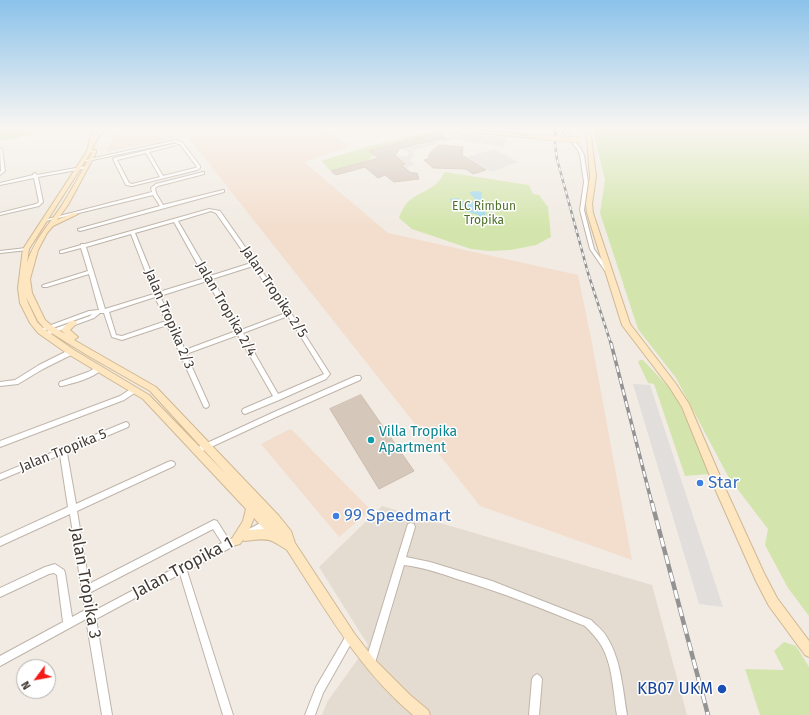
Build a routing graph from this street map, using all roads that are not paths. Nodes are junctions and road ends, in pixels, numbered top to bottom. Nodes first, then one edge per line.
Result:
1 (2, 161) edge
2 (83, 161) edge
3 (88, 161) edge
4 (90, 161) edge
5 (116, 161) edge
6 (153, 161) edge
7 (195, 161) edge
8 (583, 161) edge
9 (592, 161) edge
10 (81, 165) junction
11 (87, 168) junction
12 (203, 173) dead end
13 (0, 174) edge
14 (35, 175) junction
15 (162, 177) junction
16 (0, 184) edge
17 (223, 191) dead end
18 (154, 193) junction
19 (65, 205) junction
20 (161, 208) junction
21 (0, 214) edge
22 (75, 214) junction
23 (175, 220) junction
24 (50, 222) junction
25 (80, 230) dead end
26 (132, 232) junction
27 (83, 246) junction
28 (26, 249) junction
29 (0, 252) edge
30 (62, 252) dead end
31 (254, 264) junction
32 (608, 270) junction
33 (91, 272) junction
34 (209, 278) junction
35 (45, 286) dead end
36 (157, 294) junction
37 (102, 311) junction
38 (289, 314) junction
39 (169, 322) junction
40 (73, 323) junction
41 (47, 331) junction
42 (239, 332) junction
43 (71, 352) junction
44 (183, 353) junction
45 (105, 362) junction
46 (99, 369) junction
47 (358, 378) dead end
48 (0, 384) edge
49 (62, 384) dead end
50 (134, 390) junction
51 (277, 398) junction
52 (206, 405) dead end
53 (245, 411) dead end
54 (126, 425) dead end
55 (0, 444) edge
56 (207, 446) junction
57 (63, 451) junction
58 (196, 451) junction
59 (172, 464) dead end
60 (0, 477) edge
61 (251, 507) junction
62 (73, 509) junction
63 (271, 522) junction
64 (411, 527) dead end
65 (277, 537) junction
66 (236, 540) junction
67 (0, 542) edge
68 (291, 546) junction
69 (400, 561) junction
70 (182, 568) junction
71 (86, 590) junction
72 (0, 594) edge
73 (91, 615) junction
74 (68, 624) junction
75 (350, 637) junction
76 (809, 651) edge
77 (367, 660) junction
78 (0, 661) edge
79 (537, 679) dead end
80 (107, 715) edge
81 (228, 715) edge
82 (310, 715) edge
83 (423, 715) edge
84 (534, 715) edge
85 (622, 715) edge

1 - 13 street
2 - 10 street
3 - 10 street
4 - 11 street
5 - 15 street
6 - 15 street
7 - 15 street
8 - 32 street
9 - 32 street
10 - 11 street
10 - 14 street
10 - 24 street
11 - 19 street
12 - 18 street
14 - 16 street
14 - 21 street
17 - 20 street
18 - 20 street
18 - 22 street
19 - 22 street
19 - 24 street
20 - 25 street
22 - 24 street
23 - 26 street
23 - 31 street, Jalan Tropika 2/5
23 - 34 street, Jalan Tropika 2/4
24 - 28 street
24 - 41 street
26 - 27 street
26 - 36 street, Jalan Tropika 2/3
27 - 30 street
27 - 33 street
28 - 29 street
28 - 41 street
31 - 34 street
31 - 38 street, Jalan Tropika 2/5
32 - 76 street
33 - 35 street
33 - 37 street
34 - 36 street
34 - 42 street, Jalan Tropika 2/4
36 - 37 street
36 - 39 street, Jalan Tropika 2/3
37 - 39 street
37 - 40 street
37 - 41 street
38 - 42 street
38 - 51 street, Jalan Tropika 2/5
39 - 44 street, Jalan Tropika 2/3
40 - 41 street
40 - 45 street
41 - 43 street
41 - 45 street
42 - 44 street
42 - 51 street, Jalan Tropika 2/4
43 - 46 street
43 - 48 street
44 - 52 street, Jalan Tropika 2/3
45 - 56 street
46 - 49 street
46 - 50 street
47 - 56 street
50 - 55 street
50 - 58 street
51 - 53 street
54 - 57 street, Jalan Tropika 5
56 - 58 street
56 - 63 street
57 - 60 street, Jalan Tropika 5
57 - 62 street, Jalan Tropika 3
58 - 61 street
59 - 62 street
61 - 63 street
61 - 66 street
62 - 67 street
62 - 71 street, Jalan Tropika 3
63 - 65 street
63 - 66 street, Jalan Tropika 1
63 - 68 street
64 - 69 street
65 - 66 street
65 - 68 street
66 - 70 street, Jalan Tropika 1
66 - 71 street
68 - 75 street
69 - 77 street
69 - 85 street
70 - 73 street, Jalan Tropika 1
70 - 81 street
71 - 73 street, Jalan Tropika 3
72 - 74 street
73 - 74 street, Jalan Tropika 1
73 - 80 street, Jalan Tropika 3
74 - 78 street, Jalan Tropika 1
75 - 77 street
75 - 82 street
77 - 83 street
79 - 84 street

